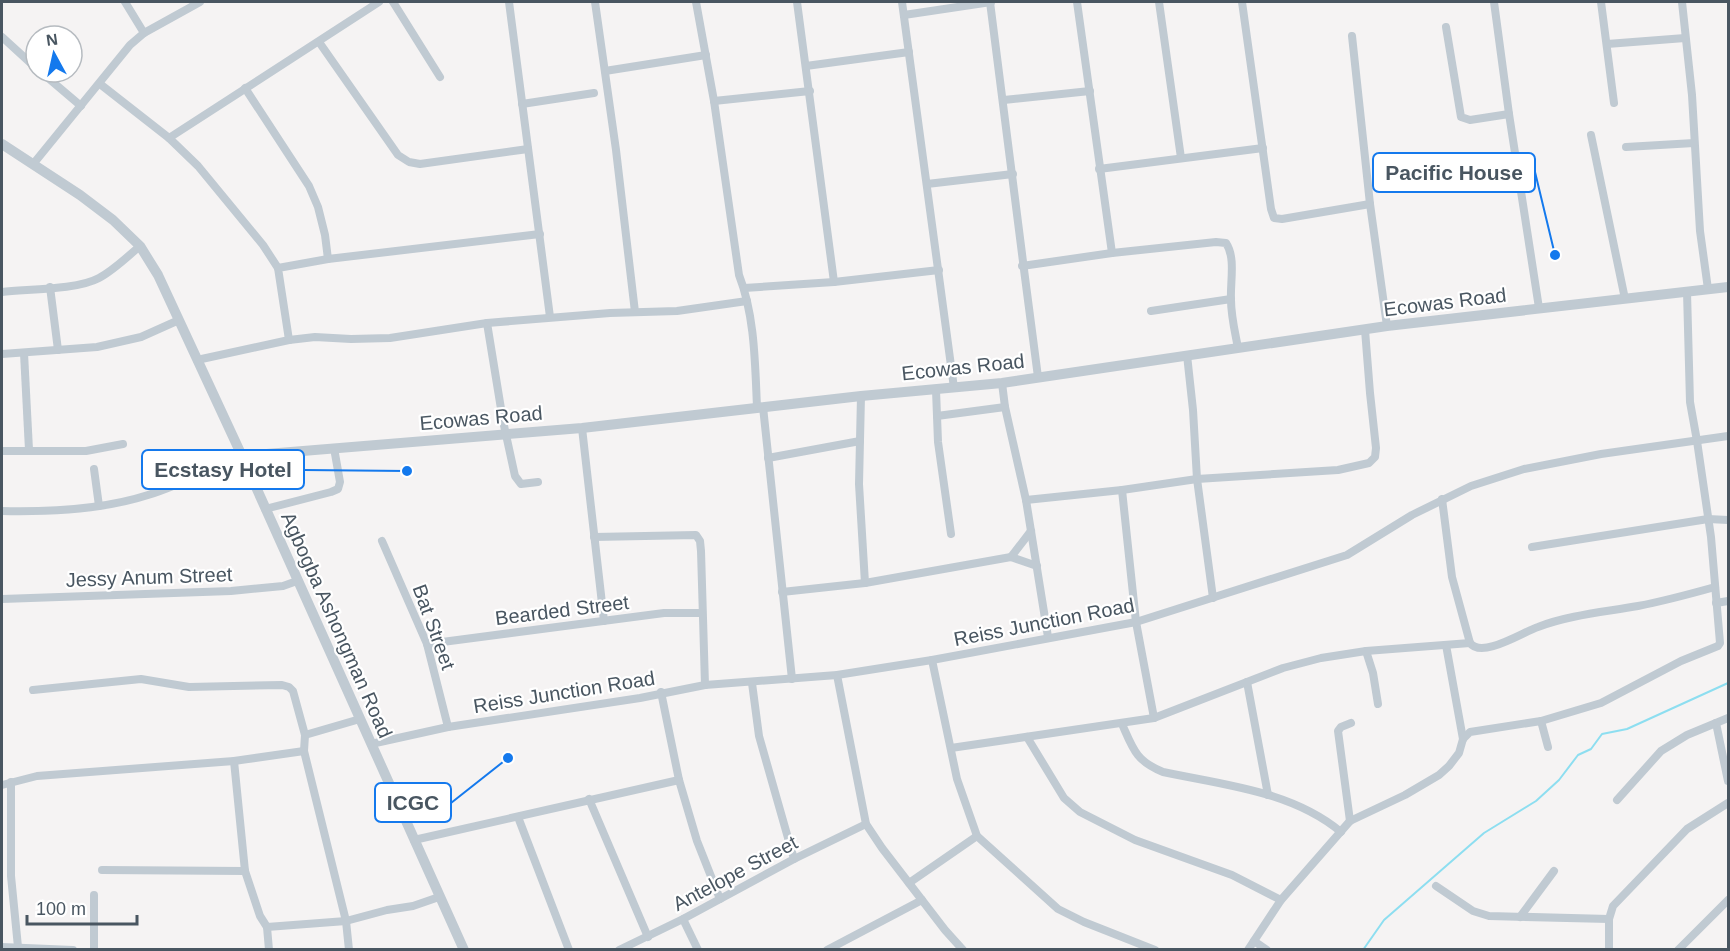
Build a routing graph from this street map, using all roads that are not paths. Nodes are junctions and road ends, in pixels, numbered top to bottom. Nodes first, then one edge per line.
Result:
1 (125, 2) edge
2 (200, 2) edge
3 (379, 2) edge
4 (393, 2) edge
5 (509, 2) edge
6 (595, 2) edge
7 (696, 2) edge
8 (797, 2) edge
9 (902, 2) edge
10 (991, 2) edge
11 (1077, 2) edge
12 (1159, 2) edge
13 (1242, 2) edge
14 (1494, 2) edge
15 (1601, 2) edge
16 (1682, 2) edge
17 (903, 15) junction
18 (1446, 27) dead end
19 (144, 33) junction
20 (1352, 36) dead end
21 (2, 37) edge
22 (1685, 38) junction
23 (319, 42) junction
24 (1607, 44) junction
25 (909, 51) junction
26 (706, 56) junction
27 (24, 57) edge
28 (806, 66) junction
29 (605, 71) junction
30 (440, 77) dead end
31 (55, 84) edge
32 (100, 84) junction
33 (245, 88) junction
34 (810, 91) junction
35 (1090, 91) junction
36 (594, 93) dead end
37 (1004, 100) junction
38 (714, 101) junction
39 (1614, 103) dead end
40 (522, 104) junction
41 (81, 106) junction
42 (1509, 114) junction
43 (1591, 135) dead end
44 (169, 138) junction
45 (1694, 143) junction
46 (2, 144) edge
47 (1626, 147) dead end
48 (1263, 148) junction
49 (528, 149) junction
50 (1182, 158) junction
51 (34, 163) junction
52 (1099, 169) junction
53 (1012, 174) junction
54 (927, 184) junction
55 (1371, 204) junction
56 (540, 234) junction
57 (140, 246) junction
58 (1112, 253) junction
59 (328, 259) junction
60 (1022, 266) junction
61 (278, 268) junction
62 (939, 270) junction
63 (834, 282) junction
64 (50, 287) junction
65 (1728, 287) edge
66 (744, 288) junction
67 (1708, 289) junction
68 (2, 292) edge
69 (1687, 292) junction
70 (1624, 298) junction
71 (1231, 299) junction
72 (747, 301) junction
73 (1539, 308) junction
74 (1151, 311) dead end
75 (635, 312) junction
76 (550, 317) junction
77 (179, 320) junction
78 (488, 323) junction
79 (1387, 326) junction
80 (1365, 330) junction
81 (289, 340) junction
82 (1238, 348) junction
83 (58, 350) junction
84 (24, 353) junction
85 (2, 354) edge
86 (1187, 355) junction
87 (197, 360) junction
88 (1038, 377) junction
89 (1002, 382) junction
90 (954, 388) junction
91 (936, 390) junction
92 (861, 396) junction
93 (760, 407) junction
94 (1005, 407) junction
95 (937, 416) junction
96 (582, 428) junction
97 (506, 434) junction
98 (1728, 436) edge
99 (860, 441) junction
100 (1697, 441) junction
101 (123, 444) dead end
102 (334, 448) junction
103 (29, 450) junction
104 (2, 451) edge
105 (242, 456) junction
106 (768, 458) junction
107 (94, 469) dead end
108 (1197, 479) junction
109 (538, 482) dead end
110 (1122, 490) junction
111 (1026, 500) junction
112 (1442, 500) junction
113 (99, 506) junction
114 (265, 509) junction
115 (2, 511) edge
116 (1708, 519) junction
117 (1728, 520) edge
118 (1031, 531) junction
119 (951, 534) dead end
120 (594, 537) junction
121 (382, 542) dead end
122 (1532, 546) dead end
123 (1011, 557) junction
124 (1037, 566) junction
125 (297, 581) junction
126 (865, 583) junction
127 (1715, 587) junction
128 (782, 592) junction
129 (1213, 598) junction
130 (2, 599) edge
131 (1728, 601) edge
132 (1716, 603) junction
133 (702, 613) junction
134 (604, 621) junction
135 (1136, 622) junction
136 (1048, 637) junction
137 (1470, 643) junction
138 (427, 644) junction
139 (1446, 645) junction
140 (1366, 651) junction
141 (932, 660) junction
142 (837, 675) junction
143 (792, 679) junction
144 (1247, 682) junction
145 (752, 683) junction
146 (705, 685) junction
147 (33, 690) dead end
148 (661, 692) junction
149 (1378, 704) dead end
150 (1154, 718) junction
151 (1728, 718) edge
152 (360, 720) junction
153 (1541, 721) junction
154 (1351, 723) dead end
155 (1716, 723) junction
156 (1122, 724) junction
157 (448, 727) junction
158 (305, 735) junction
159 (1027, 737) junction
160 (1463, 740) junction
161 (371, 744) junction
162 (1548, 747) dead end
163 (951, 748) junction
164 (304, 751) junction
165 (234, 762) junction
166 (679, 780) junction
167 (1728, 781) edge
168 (11, 782) junction
169 (2, 785) edge
170 (1268, 795) junction
171 (589, 799) junction
172 (1617, 800) dead end
173 (1728, 803) edge
174 (518, 816) junction
175 (1350, 821) junction
176 (866, 824) junction
177 (1341, 832) junction
178 (977, 836) junction
179 (414, 840) junction
180 (6, 854) edge
181 (794, 859) junction
182 (2, 870) edge
183 (102, 870) dead end
184 (245, 871) junction
185 (1554, 871) dead end
186 (11, 876) junction
187 (909, 883) junction
188 (1436, 886) dead end
189 (94, 895) dead end
190 (439, 897) junction
191 (720, 899) junction
192 (922, 900) junction
193 (1281, 900) junction
194 (1728, 900) edge
195 (1520, 917) junction
196 (683, 919) junction
197 (1609, 920) junction
198 (346, 921) junction
199 (267, 927) junction
200 (648, 937) junction
201 (1254, 941) junction
202 (2, 947) edge
203 (20, 948) edge
204 (73, 950) edge
205 (94, 950) edge
206 (269, 950) edge
207 (349, 950) edge
208 (464, 950) edge
209 (569, 950) edge
210 (619, 950) edge
211 (698, 950) edge
212 (827, 950) edge
213 (963, 950) edge
214 (1155, 950) edge
215 (1248, 950) edge
216 (1267, 950) edge
217 (1609, 950) edge
218 (1678, 950) edge

1 - 19 street
2 - 19 street
3 - 23 street
4 - 30 street
5 - 40 street
6 - 29 street
7 - 26 street
8 - 28 street
9 - 17 street
10 - 17 street
10 - 37 street
11 - 35 street
12 - 50 street
13 - 48 street
14 - 42 street
15 - 24 street
16 - 22 street
17 - 25 street
18 - 42 street
19 - 32 street
20 - 55 street
21 - 27 street
22 - 24 street
22 - 45 street
23 - 33 street
23 - 49 street
24 - 39 street
25 - 28 street
25 - 54 street
26 - 29 street
26 - 38 street
28 - 34 street
29 - 75 street
31 - 41 street
32 - 41 street
32 - 44 street
33 - 44 street
33 - 59 street
34 - 38 street
34 - 63 street
35 - 37 street
35 - 52 street
36 - 40 street
37 - 53 street
38 - 66 street
40 - 49 street
41 - 51 street
42 - 73 street
43 - 70 street
44 - 61 street
45 - 47 street
45 - 67 street
46 - 51 street, Agbogba Ashongman Road
48 - 50 street
48 - 55 street
49 - 56 street
50 - 52 street
51 - 57 street, Agbogba Ashongman Road
52 - 58 street
53 - 54 street
53 - 60 street
54 - 62 street
55 - 79 street
56 - 59 street
56 - 76 street
57 - 64 street
57 - 77 street, Agbogba Ashongman Road
58 - 60 street
58 - 71 street
59 - 61 street
60 - 88 street
61 - 81 street
62 - 63 street
62 - 90 street
63 - 66 street
64 - 68 street
64 - 83 street
65 - 67 street, Ecowas Road
66 - 72 street
67 - 69 street, Ecowas Road
69 - 70 street, Ecowas Road
69 - 100 street
70 - 73 street, Ecowas Road
71 - 74 street
71 - 82 street
72 - 75 street
72 - 93 street
73 - 79 street, Ecowas Road
75 - 76 street
76 - 78 street
77 - 83 street
77 - 87 street, Agbogba Ashongman Road
78 - 81 street
78 - 97 street
79 - 80 street, Ecowas Road
80 - 82 street, Ecowas Road
80 - 108 street
81 - 87 street
82 - 86 street, Ecowas Road
83 - 84 street
84 - 85 street
84 - 103 street
86 - 88 street, Ecowas Road
86 - 108 street
87 - 105 street, Agbogba Ashongman Road
88 - 89 street, Ecowas Road
89 - 90 street, Ecowas Road
89 - 94 street
90 - 91 street, Ecowas Road
91 - 92 street, Ecowas Road
91 - 95 street
92 - 93 street, Ecowas Road
92 - 99 street
93 - 96 street, Ecowas Road
93 - 106 street
94 - 95 street
94 - 111 street
95 - 119 street
96 - 97 street, Ecowas Road
96 - 120 street
97 - 102 street, Ecowas Road
97 - 109 street
98 - 100 street, Reiss Junction Road
99 - 106 street
99 - 126 street
100 - 112 street, Reiss Junction Road
100 - 116 street
101 - 103 street
102 - 105 street, Ecowas Road
102 - 114 street
103 - 104 street
105 - 113 street
105 - 114 street, Agbogba Ashongman Road
106 - 128 street
107 - 113 street
108 - 110 street
108 - 129 street
110 - 111 street
110 - 135 street
111 - 118 street
112 - 129 street, Reiss Junction Road
112 - 137 street
113 - 115 street
114 - 125 street, Agbogba Ashongman Road
116 - 117 street
116 - 122 street
116 - 127 street
118 - 123 street
118 - 124 street
120 - 133 street
120 - 134 street
121 - 138 street, Bat Street
123 - 124 street
123 - 126 street
124 - 136 street
125 - 130 street, Jessy Anum Street
125 - 152 street, Agbogba Ashongman Road
126 - 128 street
127 - 132 street
127 - 137 street
128 - 143 street
129 - 135 street, Reiss Junction Road
131 - 132 street
132 - 153 street
133 - 134 street, Bearded Street
133 - 146 street
134 - 138 street, Bearded Street
135 - 136 street, Reiss Junction Road
135 - 150 street
136 - 141 street, Reiss Junction Road
137 - 139 street
138 - 157 street, Bat Street
139 - 140 street
139 - 160 street
140 - 144 street
140 - 149 street
141 - 142 street, Reiss Junction Road
141 - 163 street
142 - 143 street, Reiss Junction Road
142 - 176 street
143 - 145 street, Reiss Junction Road
144 - 150 street
144 - 170 street
145 - 146 street, Reiss Junction Road
145 - 181 street
146 - 148 street, Reiss Junction Road
147 - 158 street
148 - 157 street, Reiss Junction Road
148 - 166 street
150 - 156 street
151 - 155 street
152 - 158 street
152 - 161 street, Agbogba Ashongman Road
153 - 160 street
153 - 162 street
154 - 175 street
155 - 167 street
155 - 172 street
156 - 159 street
156 - 170 street
157 - 161 street, Reiss Junction Road
158 - 164 street
159 - 163 street
159 - 193 street
160 - 175 street
161 - 179 street, Agbogba Ashongman Road
163 - 178 street
164 - 165 street
164 - 198 street
165 - 168 street
165 - 184 street
166 - 171 street
166 - 191 street
168 - 169 street
168 - 180 street
170 - 177 street
171 - 174 street
171 - 200 street
173 - 197 street
174 - 179 street
174 - 209 street
175 - 177 street
176 - 181 street, Antelope Street
176 - 187 street
177 - 193 street
178 - 187 street
178 - 214 street
179 - 190 street, Agbogba Ashongman Road
180 - 186 street
181 - 191 street, Antelope Street
182 - 186 street
183 - 184 street
184 - 199 street
185 - 195 street
186 - 203 street
187 - 192 street
188 - 195 street
189 - 205 street
190 - 198 street
190 - 208 street, Agbogba Ashongman Road
191 - 196 street, Antelope Street
192 - 212 street
192 - 213 street
193 - 201 street
194 - 218 street
195 - 197 street
196 - 200 street, Antelope Street
196 - 211 street
197 - 217 street
198 - 199 street
198 - 207 street
199 - 206 street
200 - 210 street, Antelope Street
201 - 215 street
201 - 216 street
202 - 203 street
203 - 204 street

